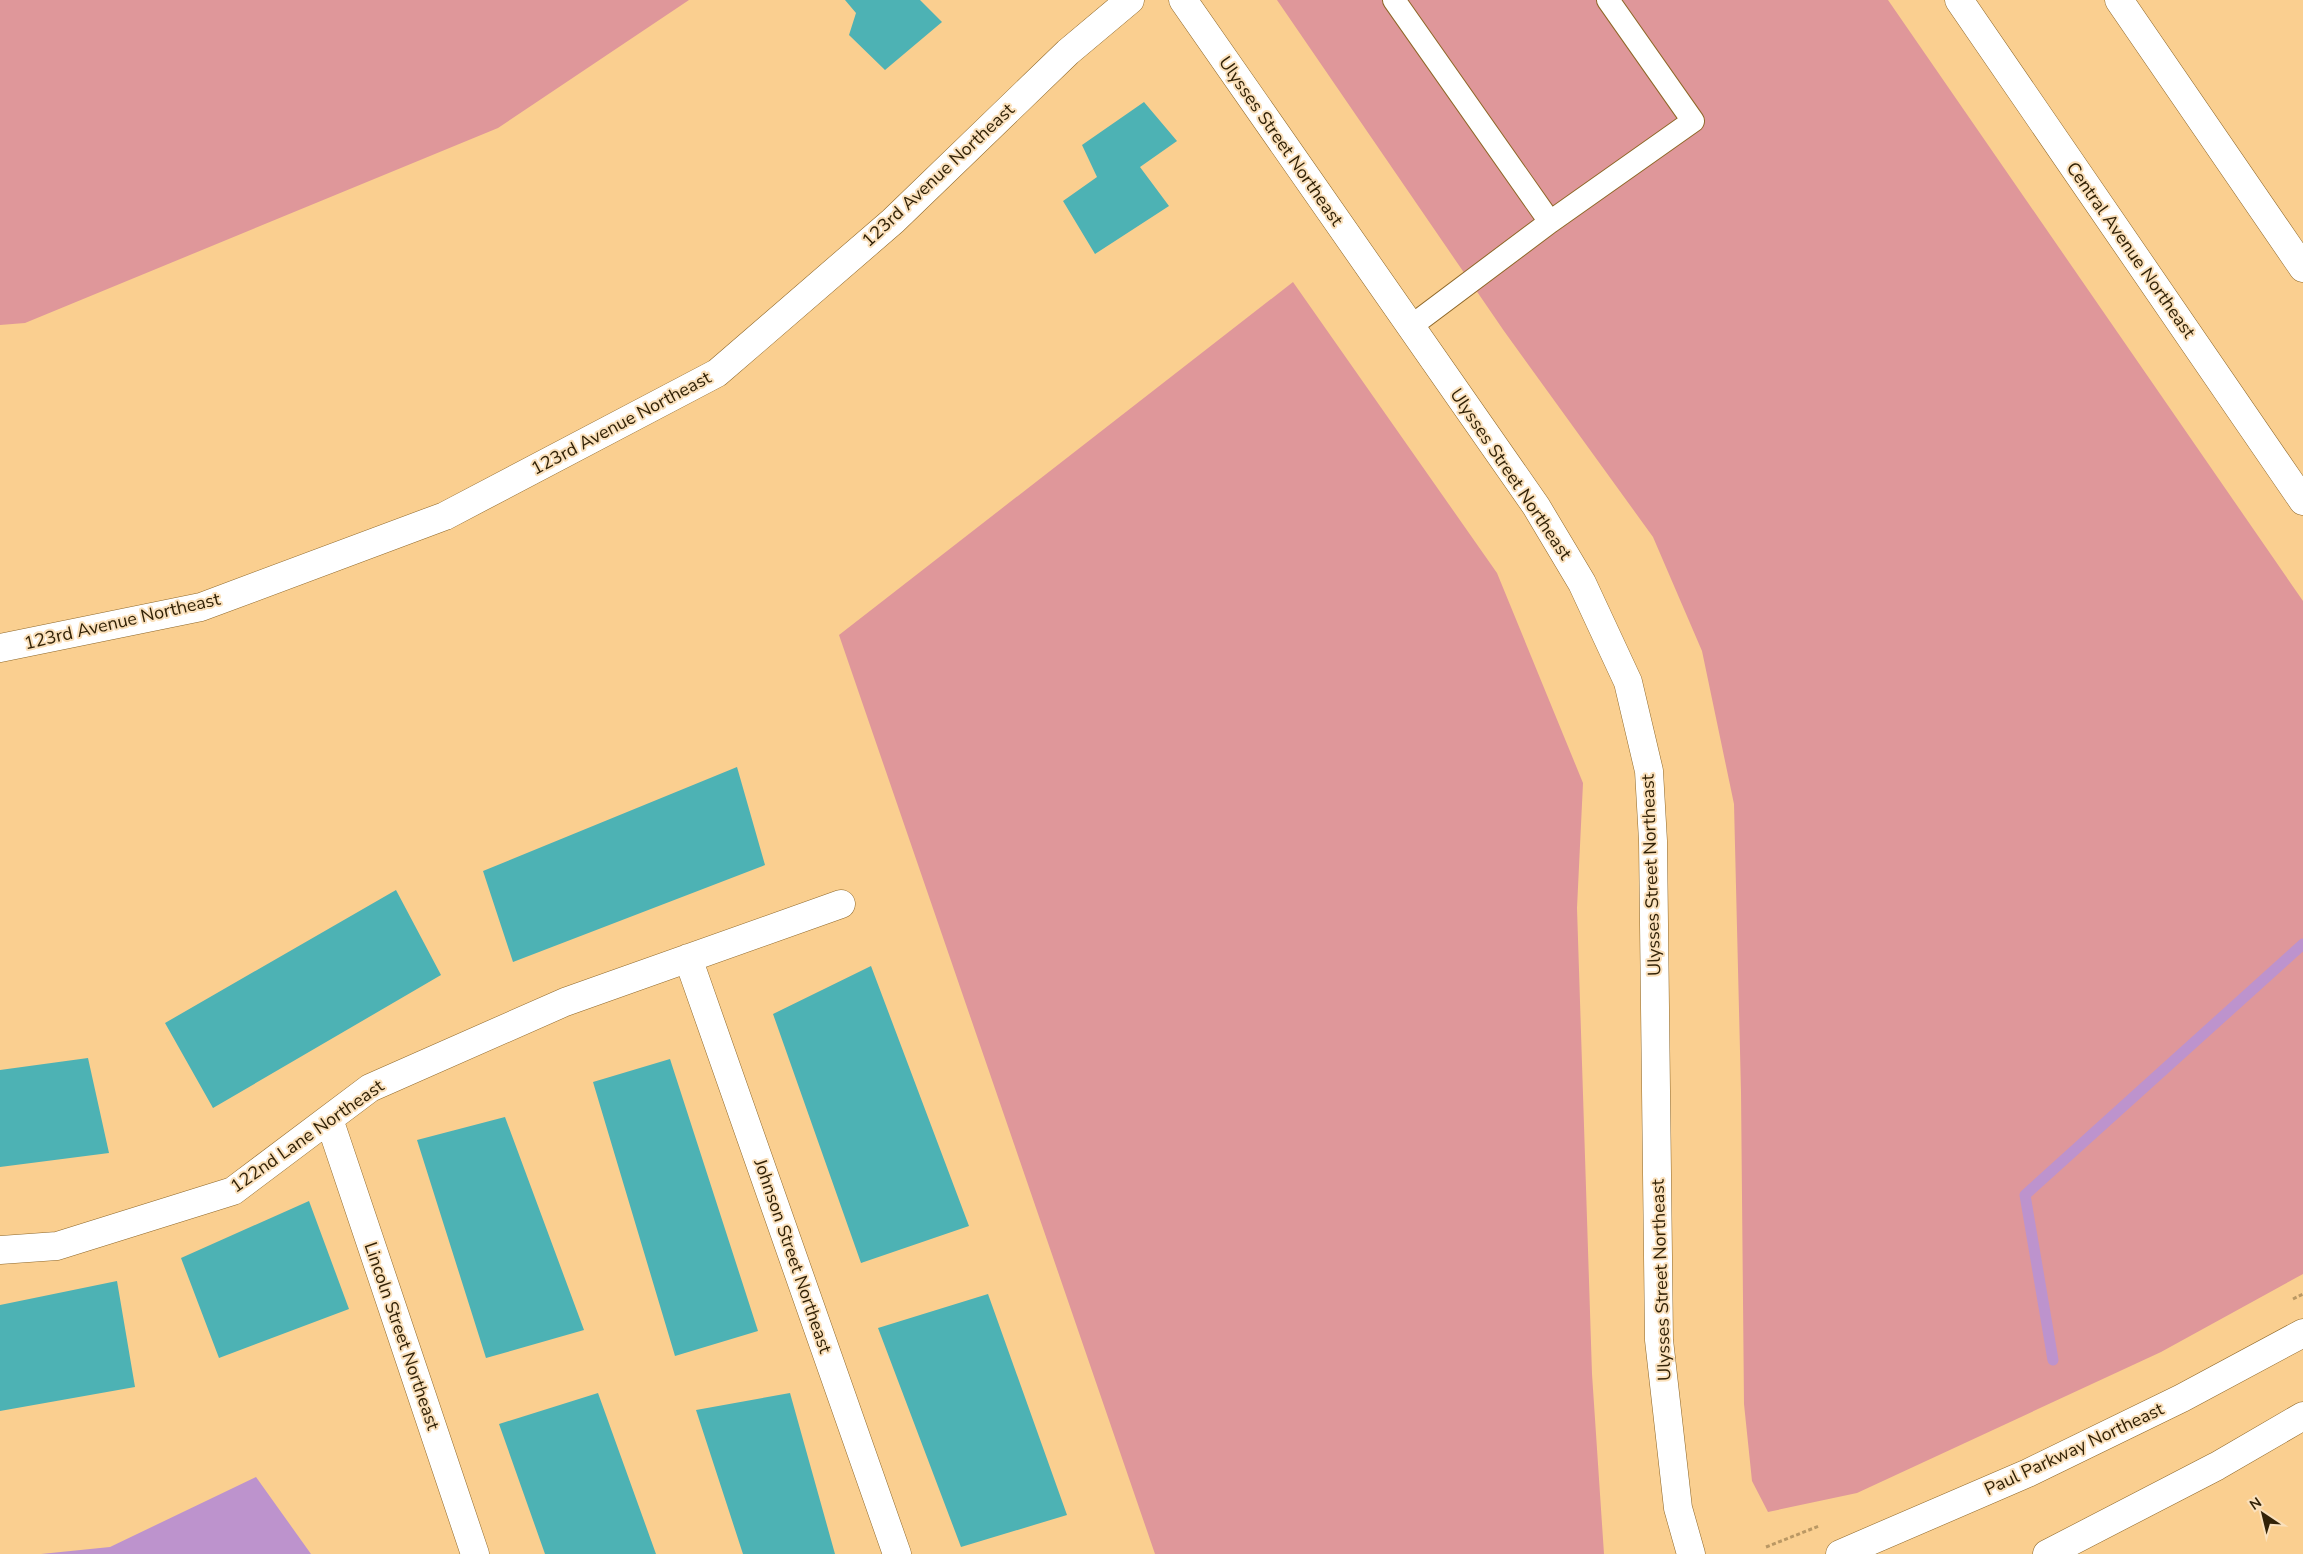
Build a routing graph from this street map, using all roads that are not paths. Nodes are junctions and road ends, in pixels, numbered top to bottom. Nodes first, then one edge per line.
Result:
1 (1130, 0) edge
2 (1183, 0) edge
3 (1394, 0) edge
4 (1608, 0) edge
5 (1959, 0) edge
6 (2119, 0) edge
7 (1550, 222) junction
8 (2303, 268) edge
9 (1410, 327) junction
10 (2303, 500) edge
11 (0, 648) edge
12 (841, 904) dead end
13 (688, 958) junction
14 (329, 1119) junction
15 (0, 1250) edge
16 (2303, 1333) edge
17 (2303, 1416) edge
18 (475, 1554) edge
19 (897, 1554) edge
20 (1691, 1554) edge
21 (1840, 1554) edge
22 (2047, 1554) edge

1 - 11 main road, 123rd Avenue Northeast
2 - 9 main road, Ulysses Street Northeast
3 - 7 lane
4 - 7 lane
5 - 10 main road, Central Avenue Northeast
6 - 8 main road
7 - 9 lane
9 - 20 main road, Ulysses Street Northeast
12 - 13 main road, 122nd Lane Northeast
13 - 14 main road, 122nd Lane Northeast
13 - 19 main road, Johnson Street Northeast
14 - 15 main road, 122nd Lane Northeast
14 - 18 main road, Lincoln Street Northeast
16 - 21 main road, Paul Parkway Northeast
17 - 22 main road

